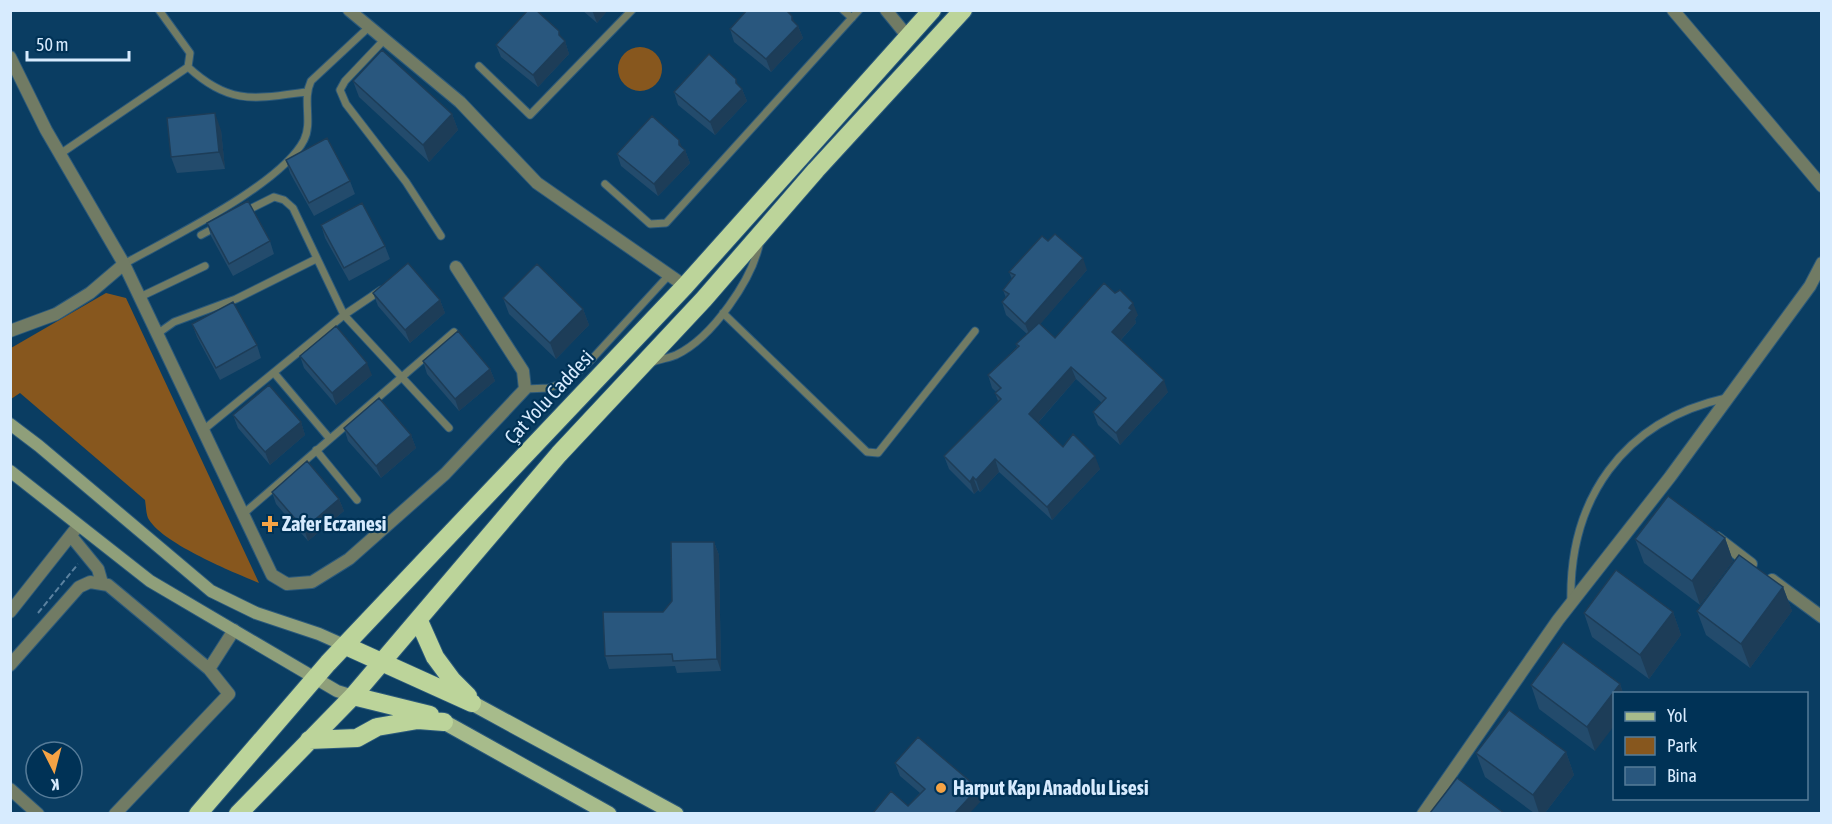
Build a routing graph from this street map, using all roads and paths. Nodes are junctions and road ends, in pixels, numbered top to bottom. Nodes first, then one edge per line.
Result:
1 (159, 10) edge
2 (349, 10) edge
3 (632, 10) edge
4 (843, 10) edge
5 (858, 10) edge
6 (886, 10) edge
7 (932, 10) edge
8 (963, 10) edge
9 (1673, 10) edge
10 (852, 18) junction
11 (369, 27) junction
12 (908, 37) junction
13 (384, 40) junction
14 (10, 57) edge
15 (479, 66) dead end
16 (188, 67) junction
17 (306, 92) junction
18 (60, 154) junction
19 (605, 184) dead end
20 (1821, 186) edge
21 (237, 216) edge
22 (228, 220) edge
23 (762, 232) junction
24 (201, 235) dead end
25 (441, 236) dead end
26 (316, 259) junction
27 (1821, 263) edge
28 (124, 264) junction
29 (205, 266) dead end
30 (456, 267) dead end
31 (669, 275) junction
32 (388, 285) edge
33 (686, 286) junction
34 (140, 297) junction
35 (723, 313) junction
36 (344, 315) junction
37 (10, 331) edge
38 (975, 331) dead end
39 (454, 332) edge
40 (157, 334) junction
41 (642, 365) junction
42 (275, 374) junction
43 (402, 377) junction
44 (525, 389) junction
45 (1728, 398) junction
46 (10, 424) edge
47 (449, 428) dead end
48 (202, 431) junction
49 (330, 439) junction
50 (316, 450) junction
51 (10, 471) edge
52 (357, 500) dead end
53 (243, 514) junction
54 (1703, 528) edge
55 (74, 531) junction
56 (86, 555) junction
57 (102, 583) junction
58 (1571, 604) junction
59 (10, 612) edge
60 (1821, 616) edge
61 (33, 618) dead end
62 (419, 621) junction
63 (234, 630) junction
64 (345, 646) junction
65 (382, 663) junction
66 (10, 665) edge
67 (209, 669) junction
68 (315, 678) junction
69 (353, 696) junction
70 (472, 703) junction
71 (444, 722) junction
72 (309, 740) junction
73 (10, 789) edge
74 (38, 813) edge
75 (115, 813) edge
76 (198, 813) edge
77 (238, 813) edge
78 (609, 813) edge
79 (676, 813) edge
80 (1423, 813) edge

1 - 16 lane
2 - 11 street
3 - 15 lane
4 - 10 lane
5 - 10 lane
6 - 12 street
7 - 12 highway, Çat Yolu Caddesi
8 - 23 highway
9 - 20 street
10 - 19 lane
11 - 13 street
11 - 17 lane
12 - 33 highway, Çat Yolu Caddesi
13 - 25 lane
13 - 31 street
14 - 18 street
16 - 17 lane
16 - 18 lane
17 - 28 lane
18 - 28 street
21 - 26 lane
22 - 24 lane
23 - 35 lane
23 - 41 highway
26 - 36 lane
26 - 40 lane
27 - 45 street
28 - 34 street
28 - 37 street
29 - 34 lane
30 - 44 street
31 - 33 street
31 - 44 lane
32 - 36 lane
33 - 64 highway, Çat Yolu Caddesi
34 - 40 street
35 - 38 lane
35 - 41 lane
36 - 42 lane
36 - 43 lane
39 - 43 lane
40 - 48 street
41 - 62 highway
42 - 48 lane
42 - 49 lane
43 - 47 lane
43 - 49 lane
44 - 53 street
45 - 58 street
45 - 58 lane
46 - 64 main road
48 - 53 street
49 - 50 lane
50 - 52 lane
50 - 53 lane
51 - 55 main road
54 - 60 street
55 - 56 street
55 - 59 street
55 - 63 main road
56 - 57 street
56 - 61 path
57 - 66 street
57 - 67 street
58 - 80 street
62 - 65 highway
62 - 70 highway
63 - 67 street
63 - 68 main road
64 - 65 highway
64 - 68 highway, Çat Yolu Caddesi
65 - 69 highway
65 - 70 highway
67 - 75 street
68 - 69 main road
68 - 76 highway, Çat Yolu Caddesi
69 - 71 highway
69 - 72 highway
70 - 79 main road
71 - 72 highway
71 - 78 main road
72 - 77 highway
73 - 74 street

